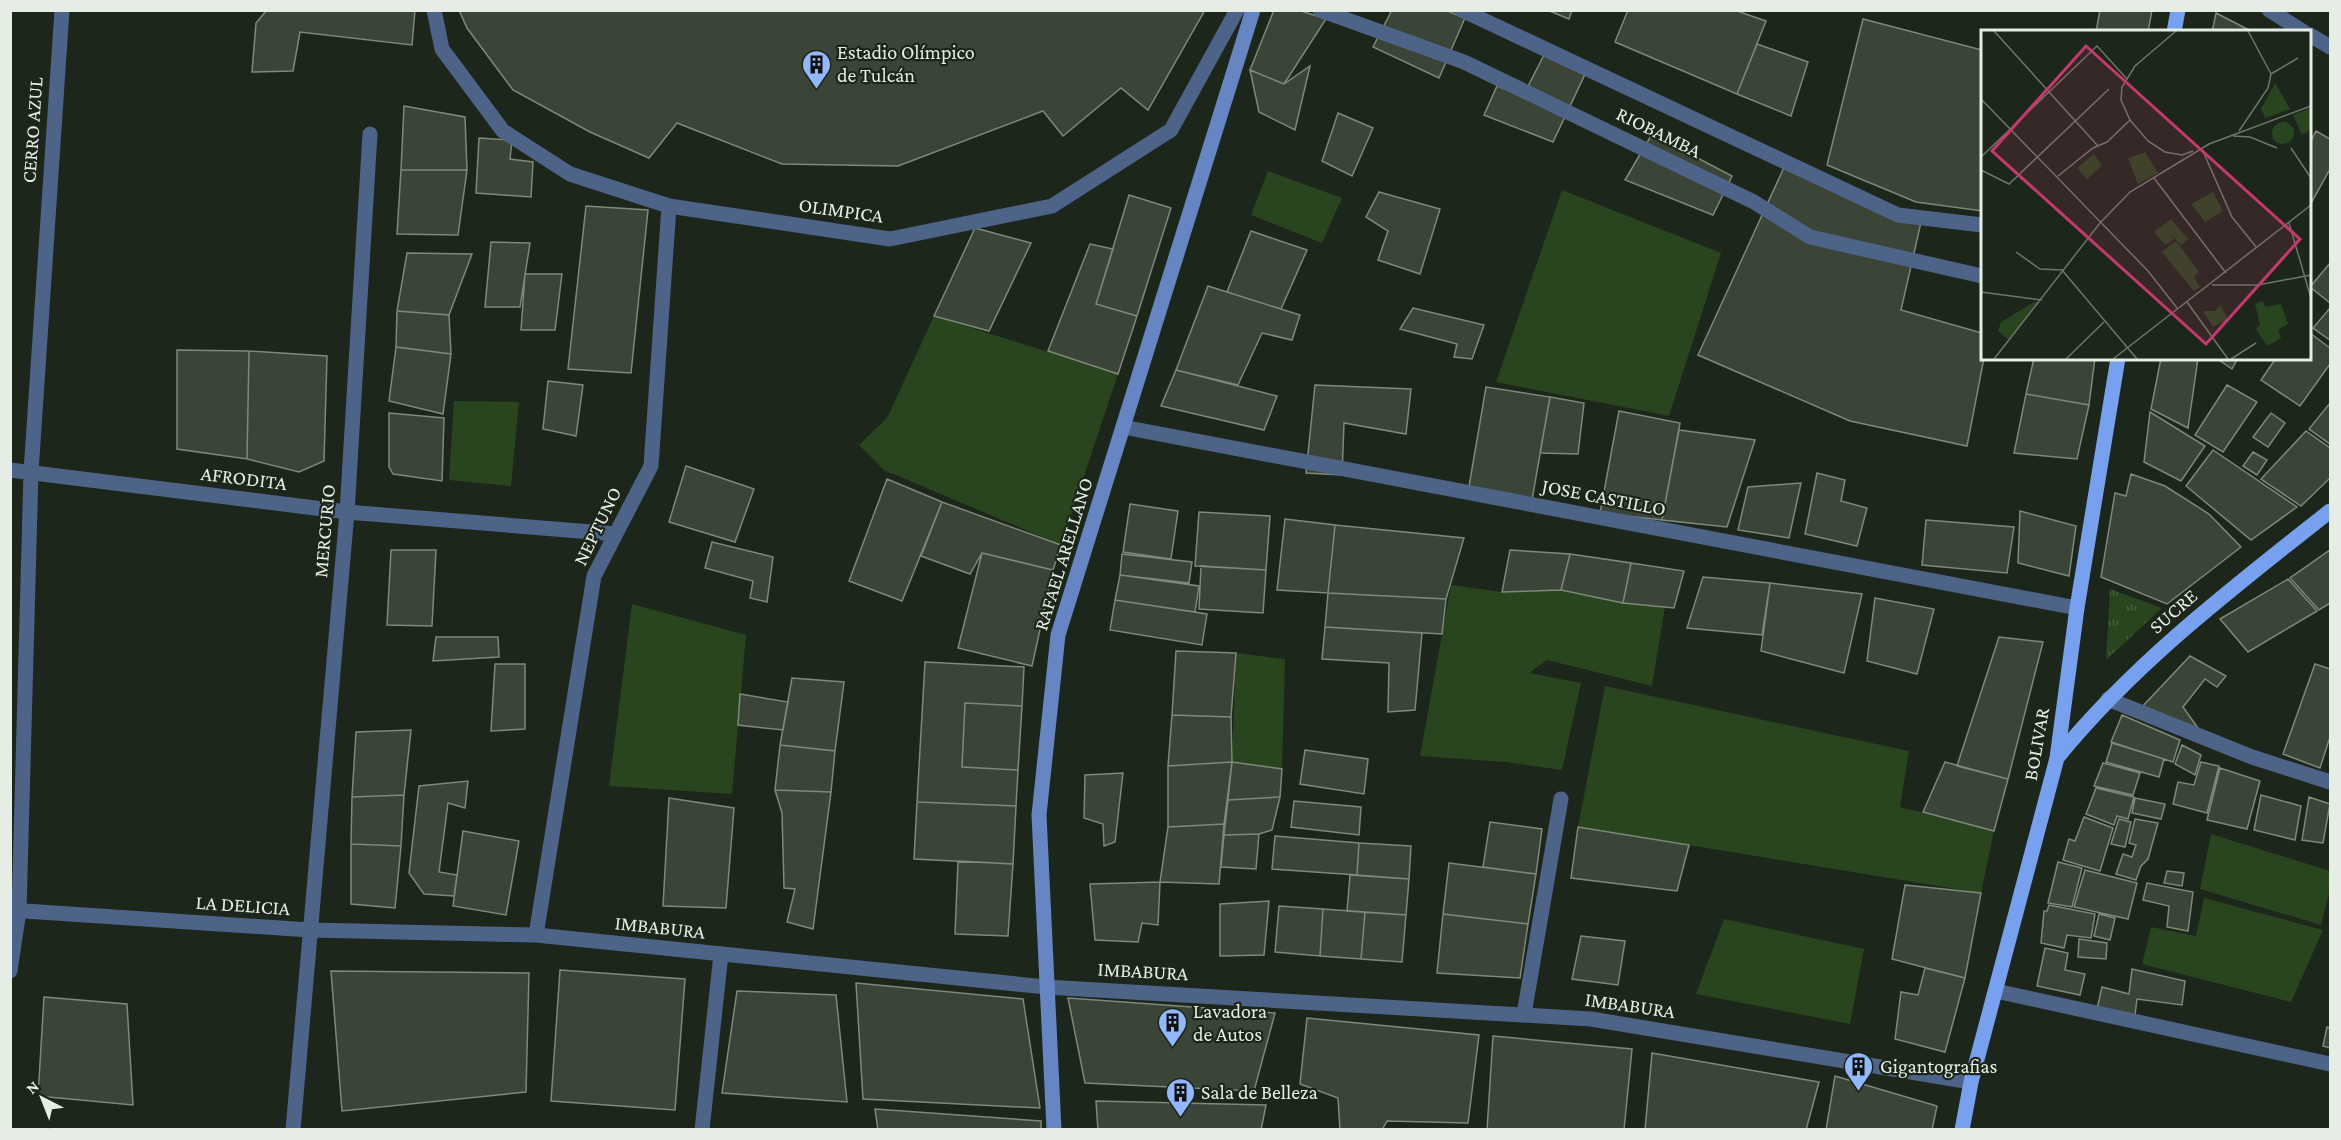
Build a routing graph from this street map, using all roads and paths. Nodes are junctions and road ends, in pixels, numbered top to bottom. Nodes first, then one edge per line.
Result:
1 (62, 10) edge
2 (434, 10) edge
3 (1237, 10) edge
4 (1253, 10) edge
5 (1320, 10) edge
6 (1462, 10) edge
7 (2178, 10) edge
8 (2269, 10) edge
9 (2174, 30) edge
10 (2301, 30) edge
11 (2311, 36) edge
12 (2331, 47) edge
13 (370, 134) dead end
14 (669, 206) junction
15 (1981, 225) edge
16 (1981, 276) edge
17 (2118, 360) edge
18 (1123, 428) junction
19 (10, 470) edge
20 (31, 472) junction
21 (2331, 511) edge
22 (347, 512) junction
23 (616, 534) junction
24 (2077, 608) junction
25 (2108, 699) junction
26 (2057, 758) junction
27 (2331, 782) edge
28 (1561, 799) dead end
29 (15, 911) edge
30 (310, 930) junction
31 (537, 935) junction
32 (721, 954) junction
33 (10, 971) edge
34 (1046, 987) junction
35 (1996, 991) junction
36 (1524, 1014) junction
37 (2331, 1064) edge
38 (1971, 1082) junction
39 (293, 1130) edge
40 (702, 1130) edge
41 (1054, 1130) edge
42 (1962, 1130) edge

1 - 20 street, CERRO AZUL
2 - 14 street, OLIMPICA
3 - 14 street, OLIMPICA
4 - 18 main road, RAFAEL ARELLANO
5 - 16 street, RIOBAMBA
6 - 15 street, RIOBAMBA
7 - 9 main road
8 - 10 street
11 - 12 street
13 - 22 street, MERCURIO
14 - 23 street, NEPTUNO
17 - 24 main road, BOLIVAR
18 - 24 street, JOSE CASTILLO
18 - 34 main road, RAFAEL ARELLANO
19 - 20 street, AFRODITA
20 - 22 street, AFRODITA
20 - 29 street, CERRO AZUL
21 - 25 main road, SUCRE
22 - 23 street, AFRODITA
22 - 30 street, MERCURIO
23 - 31 street, NEPTUNO
24 - 26 main road, BOLIVAR
25 - 26 main road, SUCRE
25 - 27 street
26 - 35 main road, BOLIVAR
28 - 36 street
29 - 30 street, LA DELICIA
29 - 33 street, CERRO AZUL
30 - 31 street, IMBABURA
30 - 39 street, LA DELICIA
31 - 32 street, IMBABURA
32 - 34 street, IMBABURA
32 - 40 street
34 - 36 street, IMBABURA
34 - 41 main road, RAFAEL ARELLANO
35 - 37 street
35 - 38 main road, BOLIVAR
36 - 38 street, IMBABURA
38 - 42 main road, BOLIVAR

